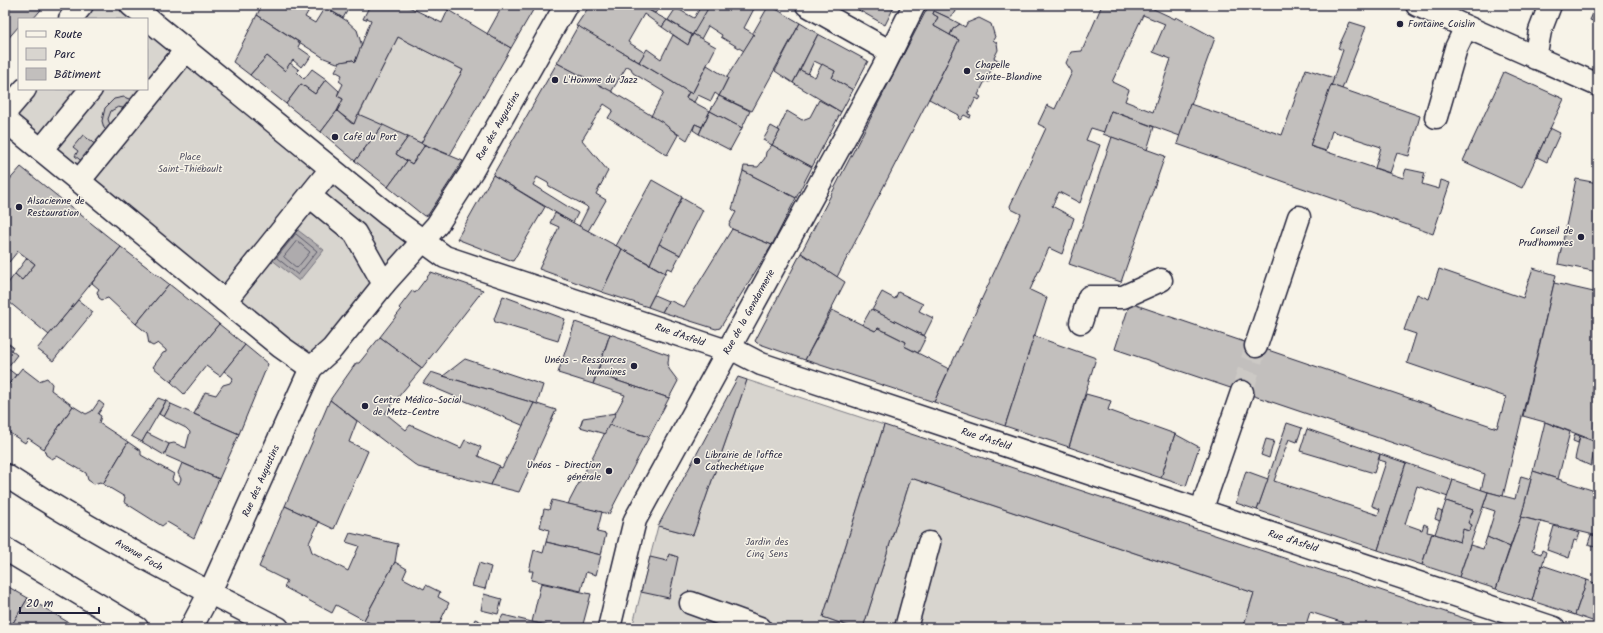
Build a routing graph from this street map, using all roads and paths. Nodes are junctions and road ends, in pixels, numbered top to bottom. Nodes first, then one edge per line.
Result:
1 (82, 5) edge
2 (95, 5) edge
3 (131, 5) edge
4 (566, 5) edge
5 (807, 5) edge
6 (914, 5) edge
7 (1417, 5) edge
8 (1550, 5) edge
9 (71, 18) edge
10 (84, 18) edge
11 (147, 18) edge
12 (148, 19) edge
13 (1466, 27) junction
14 (186, 50) junction
15 (891, 52) junction
16 (1536, 58) junction
17 (18, 77) edge
18 (1598, 85) edge
19 (24, 90) edge
20 (90, 90) edge
21 (5, 92) edge
22 (1436, 117) dead end
23 (5, 122) edge
24 (41, 150) junction
25 (331, 168) junction
26 (79, 181) junction
27 (311, 197) dead end
28 (1300, 217) dead end
29 (422, 242) junction
30 (1161, 280) dead end
31 (384, 284) junction
32 (225, 301) junction
33 (1081, 322) dead end
34 (1256, 346) tunnel mouth
35 (727, 351) junction
36 (311, 368) junction
37 (1242, 392) tunnel mouth
38 (5, 475) edge
39 (1201, 511) junction
40 (930, 542) dead end
41 (5, 549) edge
42 (210, 594) junction
43 (691, 603) dead end
44 (137, 628) edge
45 (191, 628) edge
46 (278, 628) edge
47 (609, 628) edge
48 (760, 628) edge
49 (906, 628) edge
50 (1554, 628) edge

1 - 9 street
2 - 10 street
3 - 11 street
4 - 29 street, Rue des Augustins
5 - 15 street
6 - 15 street, Rue de la Gendarmerie
7 - 13 street
8 - 16 street
12 - 14 street
13 - 16 street
13 - 22 street
14 - 25 street
14 - 26 street
15 - 35 street, Rue de la Gendarmerie
16 - 18 street
17 - 21 street
19 - 23 street
20 - 24 street
23 - 24 street
24 - 26 street
25 - 29 street
25 - 32 street
26 - 32 street
27 - 31 street
28 - 34 street
29 - 31 street
29 - 35 street, Rue d'Asfeld
30 - 33 street
31 - 36 street
32 - 36 street
35 - 39 street, Rue d'Asfeld
35 - 47 street, Rue de la Gendarmerie
36 - 42 street, Rue des Augustins
37 - 39 street
38 - 42 street, Avenue Foch
39 - 50 street, Rue d'Asfeld
40 - 49 street
41 - 44 street
42 - 45 street, Rue des Augustins
42 - 46 street, Avenue Foch
43 - 48 street

